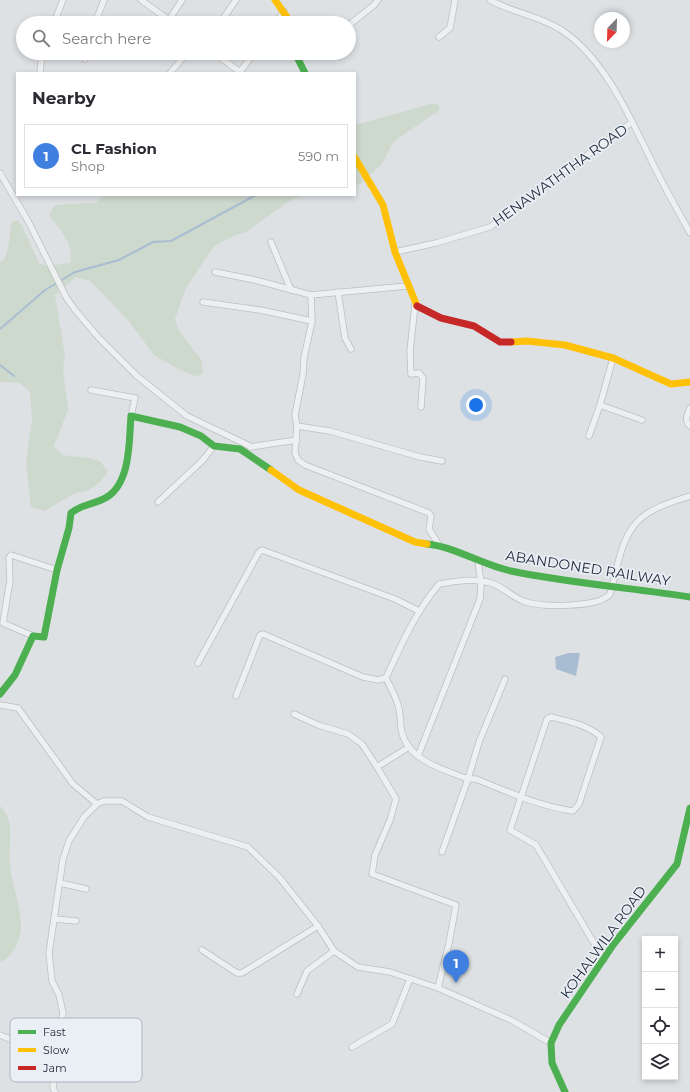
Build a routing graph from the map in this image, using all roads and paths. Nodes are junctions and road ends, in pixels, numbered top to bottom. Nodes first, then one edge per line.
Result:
1 (63, 0) edge
2 (104, 0) edge
3 (141, 0) edge
4 (182, 0) edge
5 (236, 0) edge
6 (275, 0) edge
7 (378, 0) edge
8 (455, 0) edge
9 (490, 0) edge
10 (284, 11) junction
11 (57, 16) edge
12 (98, 16) edge
13 (165, 16) edge
14 (174, 16) edge
15 (225, 16) edge
16 (281, 16) edge
17 (287, 16) edge
18 (356, 19) edge
19 (439, 37) dead end
20 (41, 60) edge
21 (181, 60) edge
22 (222, 60) edge
23 (249, 60) edge
24 (298, 60) edge
25 (234, 71) edge
26 (40, 72) edge
27 (171, 72) edge
28 (240, 72) edge
29 (304, 72) edge
30 (632, 122) junction
31 (356, 160) edge
32 (0, 173) edge
33 (690, 233) edge
34 (271, 242) dead end
35 (395, 252) junction
36 (215, 272) dead end
37 (407, 286) junction
38 (291, 290) junction
39 (338, 292) junction
40 (311, 295) junction
41 (203, 302) dead end
42 (415, 304) junction
43 (312, 321) junction
44 (351, 349) dead end
45 (613, 358) junction
46 (690, 382) edge
47 (91, 390) dead end
48 (600, 405) junction
49 (421, 407) dead end
50 (690, 408) edge
51 (131, 416) junction
52 (642, 420) dead end
53 (297, 426) junction
54 (690, 426) edge
55 (589, 436) dead end
56 (297, 440) junction
57 (214, 446) junction
58 (252, 447) junction
59 (240, 449) junction
60 (442, 461) dead end
61 (690, 496) edge
62 (158, 502) dead end
63 (439, 545) junction
64 (478, 561) junction
65 (57, 570) junction
66 (481, 582) junction
67 (612, 587) junction
68 (690, 597) edge
69 (419, 611) junction
70 (33, 636) junction
71 (198, 662) dead end
72 (386, 678) junction
73 (505, 679) dead end
74 (0, 694) edge
75 (236, 696) dead end
76 (0, 705) edge
77 (294, 714) dead end
78 (409, 747) junction
79 (418, 756) junction
80 (377, 767) junction
81 (468, 779) junction
82 (520, 797) junction
83 (97, 804) junction
84 (690, 808) edge
85 (442, 852) dead end
86 (60, 883) junction
87 (86, 889) dead end
88 (54, 919) junction
89 (76, 921) dead end
90 (318, 926) junction
91 (202, 950) dead end
92 (334, 951) junction
93 (604, 960) junction
94 (410, 979) junction
95 (438, 988) junction
96 (297, 994) dead end
97 (62, 1018) edge
98 (0, 1035) edge
99 (10, 1039) edge
100 (551, 1043) junction
101 (352, 1047) dead end
102 (54, 1082) edge
103 (55, 1092) edge
104 (565, 1092) edge

1 - 11 street
2 - 12 street
3 - 13 street
4 - 14 street
5 - 15 street
6 - 10 street
7 - 18 street
8 - 19 street
9 - 30 street
10 - 16 street
10 - 17 street
20 - 26 street
21 - 27 street
22 - 25 street
23 - 28 street
24 - 29 street
30 - 33 street
30 - 35 street, HENAWATHTHA ROAD
31 - 35 street
32 - 58 street
34 - 38 street
35 - 37 street
36 - 38 street
37 - 39 street
37 - 42 street
38 - 40 street
39 - 40 street
39 - 44 street
40 - 43 street
41 - 43 street
42 - 45 street
42 - 49 street
43 - 53 street
45 - 46 street
45 - 48 street
47 - 51 street
48 - 52 street
48 - 55 street
50 - 54 street
51 - 57 street, ABANDONED RAILWAY
51 - 65 street
53 - 56 street
53 - 60 street
56 - 58 street
56 - 63 street
57 - 59 street, ABANDONED RAILWAY
57 - 62 street
58 - 59 street
59 - 63 street, ABANDONED RAILWAY
61 - 67 street
63 - 64 street, ABANDONED RAILWAY
64 - 66 street
64 - 67 street, ABANDONED RAILWAY
65 - 70 street
65 - 70 street
66 - 67 street
66 - 69 street
66 - 79 street
67 - 68 street, ABANDONED RAILWAY
69 - 71 street
69 - 72 street
70 - 74 street
72 - 75 street
72 - 78 street
73 - 81 street
76 - 83 street
77 - 80 street
78 - 79 street
78 - 80 street
79 - 81 street
80 - 95 street
81 - 82 street
81 - 85 street
82 - 82 street
82 - 93 street
83 - 86 street
83 - 90 street
84 - 93 street, KOHALWILA ROAD
86 - 87 street
86 - 88 street
88 - 89 street
88 - 97 street
90 - 91 street
90 - 92 street
92 - 94 street
92 - 96 street
93 - 100 street, KOHALWILA ROAD
94 - 95 street
94 - 101 street
95 - 100 street
98 - 99 street
100 - 104 street, KOHALWILA ROAD
102 - 103 street

